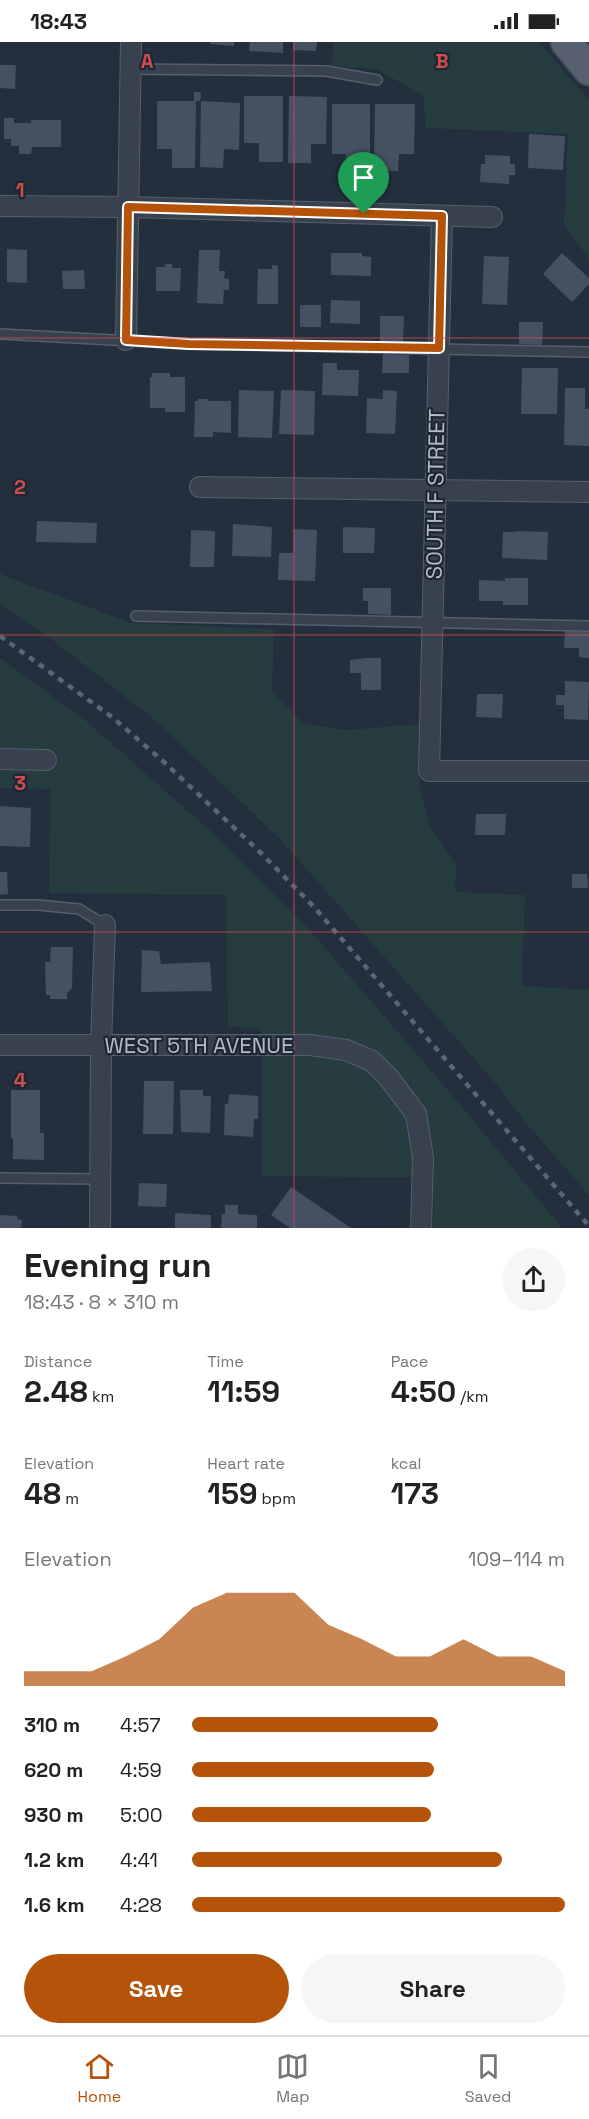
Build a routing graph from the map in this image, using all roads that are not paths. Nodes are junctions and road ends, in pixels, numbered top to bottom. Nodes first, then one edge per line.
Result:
1 (131, 42) edge
2 (566, 42) edge
3 (130, 69) junction
4 (589, 70) edge
5 (377, 80) dead end
6 (0, 206) edge
7 (128, 207) junction
8 (442, 216) junction
9 (492, 217) dead end
10 (0, 334) edge
11 (126, 340) junction
12 (439, 348) junction
13 (589, 352) edge
14 (200, 487) dead end
15 (435, 490) junction
16 (589, 492) edge
17 (136, 616) dead end
18 (432, 621) junction
19 (589, 626) edge
20 (0, 759) edge
21 (46, 760) dead end
22 (589, 771) edge
23 (0, 904) edge
24 (105, 925) joint
25 (0, 1045) edge
26 (101, 1046) junction
27 (0, 1178) edge
28 (100, 1179) junction
29 (100, 1228) edge
30 (421, 1228) edge

1 - 3 street
2 - 4 main road
3 - 5 lane
3 - 7 street
6 - 7 street
7 - 8 street
7 - 11 street
8 - 9 street
8 - 12 street, SOUTH F STREET
10 - 11 lane
11 - 12 lane
12 - 13 lane
12 - 15 street, SOUTH F STREET
14 - 15 street
15 - 16 street
15 - 18 street, SOUTH F STREET
17 - 18 lane
18 - 19 lane
18 - 22 street, SOUTH F STREET
20 - 21 street
23 - 24 lane
24 - 26 street
25 - 26 street, WEST 5TH AVENUE
26 - 28 street
26 - 30 street, WEST 5TH AVENUE
27 - 28 lane
28 - 29 street

